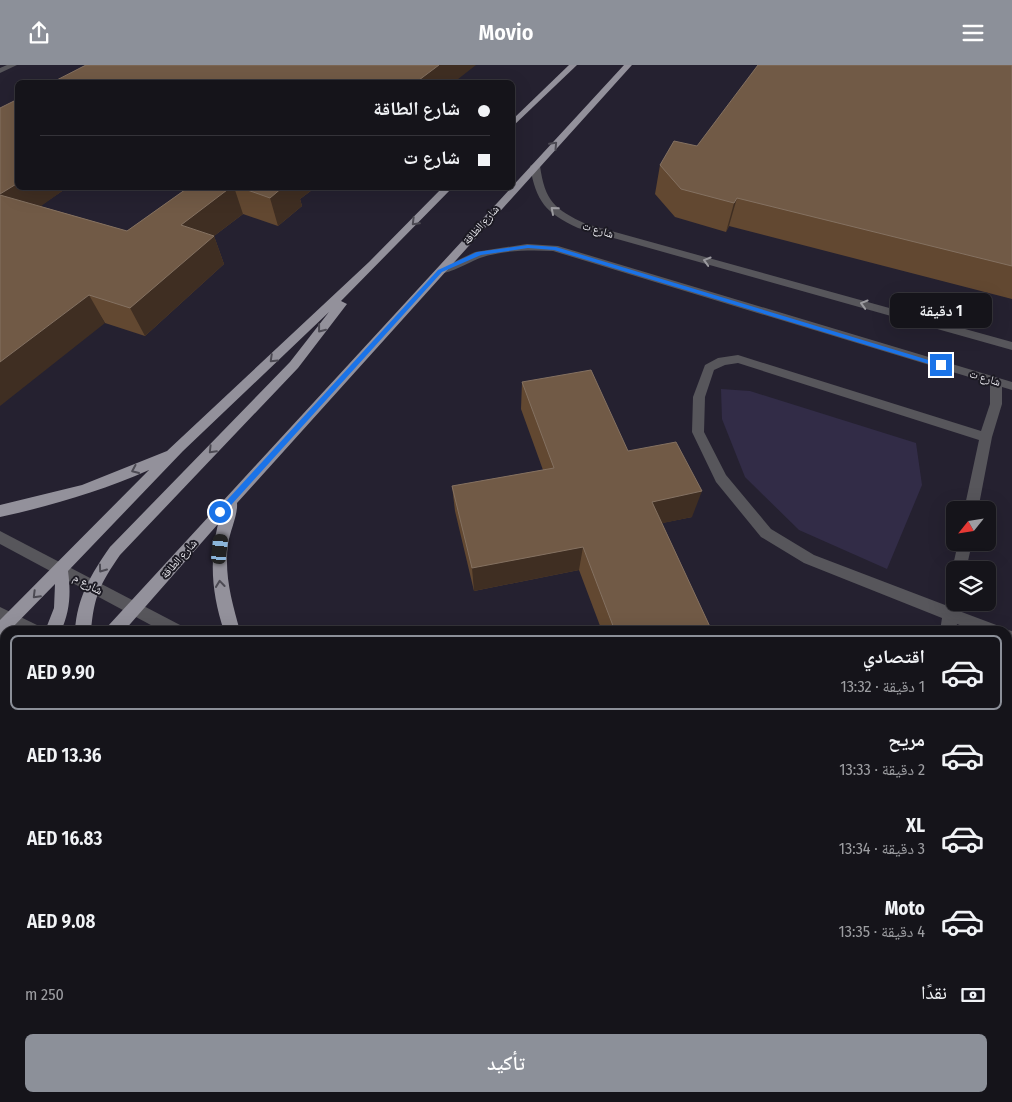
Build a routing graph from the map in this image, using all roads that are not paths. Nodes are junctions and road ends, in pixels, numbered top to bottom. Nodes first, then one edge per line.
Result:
1 (13, 65) edge
2 (573, 65) edge
3 (628, 65) edge
4 (0, 71) edge
5 (515, 122) edge
6 (535, 165) junction
7 (515, 187) edge
8 (446, 190) edge
9 (513, 190) edge
10 (373, 263) junction
11 (440, 271) junction
12 (1012, 345) edge
13 (996, 382) junction
14 (1012, 386) edge
15 (986, 437) junction
16 (178, 448) junction
17 (233, 498) junction
18 (973, 501) edge
19 (0, 511) edge
20 (0, 537) edge
21 (60, 569) junction
22 (91, 586) junction
23 (134, 609) junction
24 (951, 611) edge
25 (950, 615) junction
26 (4, 621) edge
27 (18, 626) edge
28 (56, 626) edge
29 (84, 626) edge
30 (119, 626) edge
31 (166, 626) edge
32 (230, 626) edge
33 (949, 626) edge
34 (980, 626) edge

1 - 4 street
2 - 5 main road
6 -> 3 main road, شارع الطاقة
6 - 7 main road, شارع الطاقة
12 -> 6 street, شارع ت
8 -> 10 main road
9 - 11 main road, شارع الطاقة
10 -> 16 main road
10 -> 22 main road
11 - 13 street, شارع ت
11 - 17 main road, شارع الطاقة
13 - 14 street, شارع ت
13 - 15 street
15 - 18 street
15 - 25 street
16 -> 19 main road
16 - 21 main road
17 - 23 main road, شارع الطاقة
32 -> 17 main road
20 - 21 street, شارع م
21 - 22 street, شارع م
21 -> 26 main road
21 - 28 main road
22 - 23 street, شارع م
22 - 29 main road
23 - 30 main road, شارع الطاقة
23 - 31 street, شارع م
24 - 25 street
25 - 33 street
25 - 34 street
26 - 27 street

